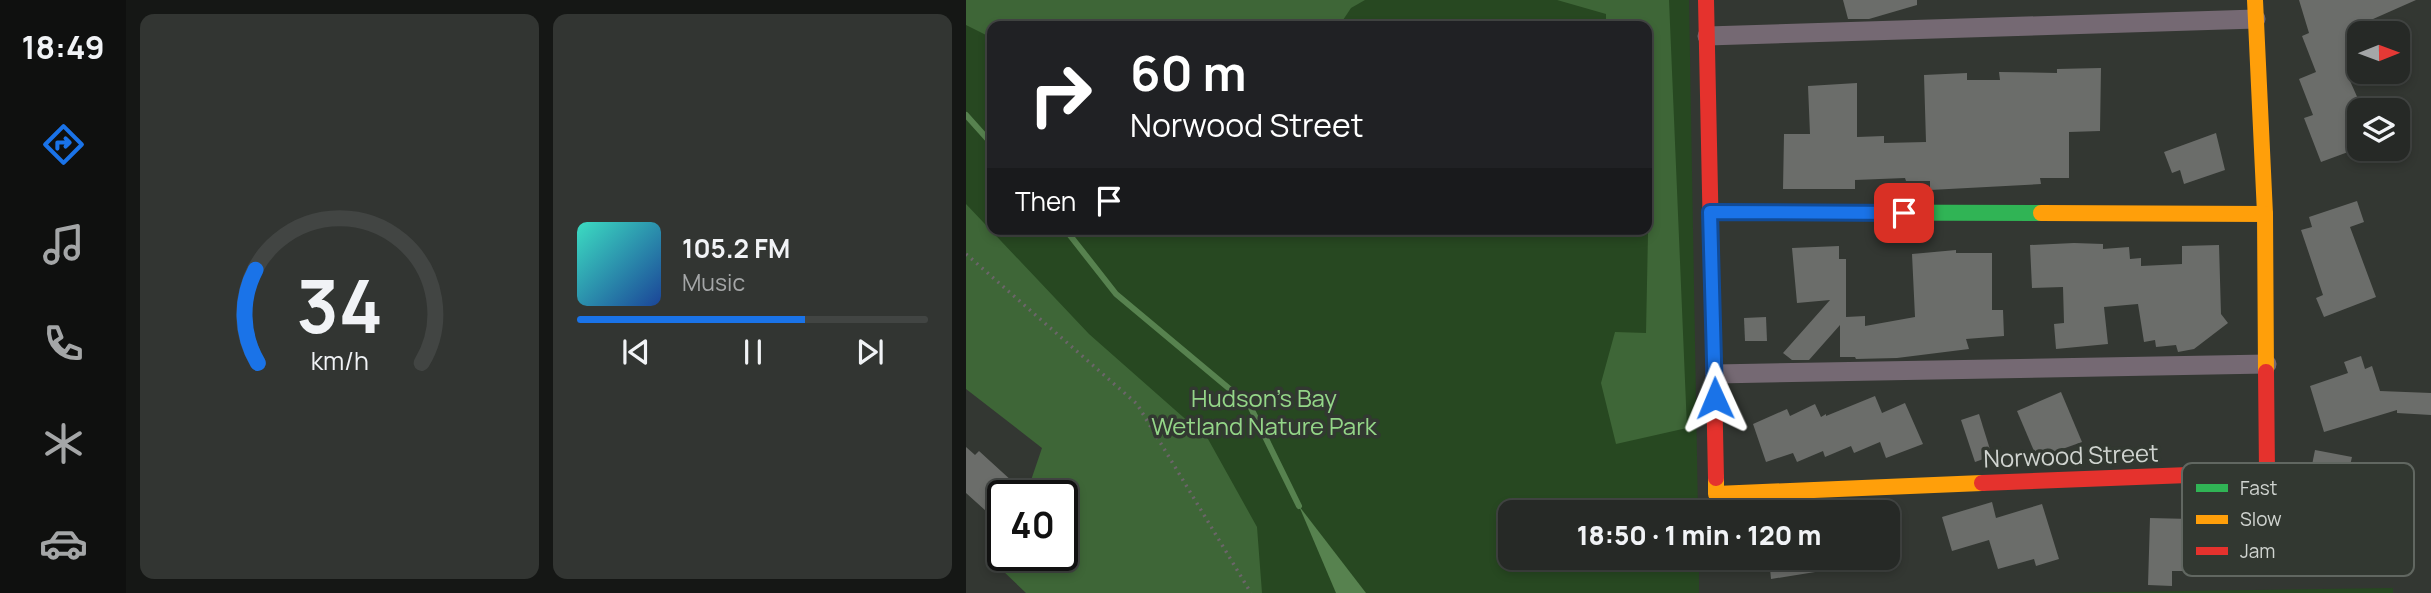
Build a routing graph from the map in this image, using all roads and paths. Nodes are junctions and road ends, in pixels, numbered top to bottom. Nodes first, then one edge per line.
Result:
1 (1706, 0) edge
2 (2255, 9) edge
3 (1707, 36) junction
4 (1710, 212) junction
5 (2265, 214) junction
6 (966, 254) edge
7 (2267, 364) junction
8 (1715, 374) junction
9 (2267, 463) edge
10 (2182, 475) edge
11 (1251, 593) edge

1 - 3 street, Norwood Street
2 - 3 street
2 - 5 street
3 - 4 street, Norwood Street
4 - 5 street
4 - 8 street, Norwood Street
5 - 7 street
6 - 11 path
7 - 8 street
7 - 9 street, Norwood Street
8 - 10 street, Norwood Street

